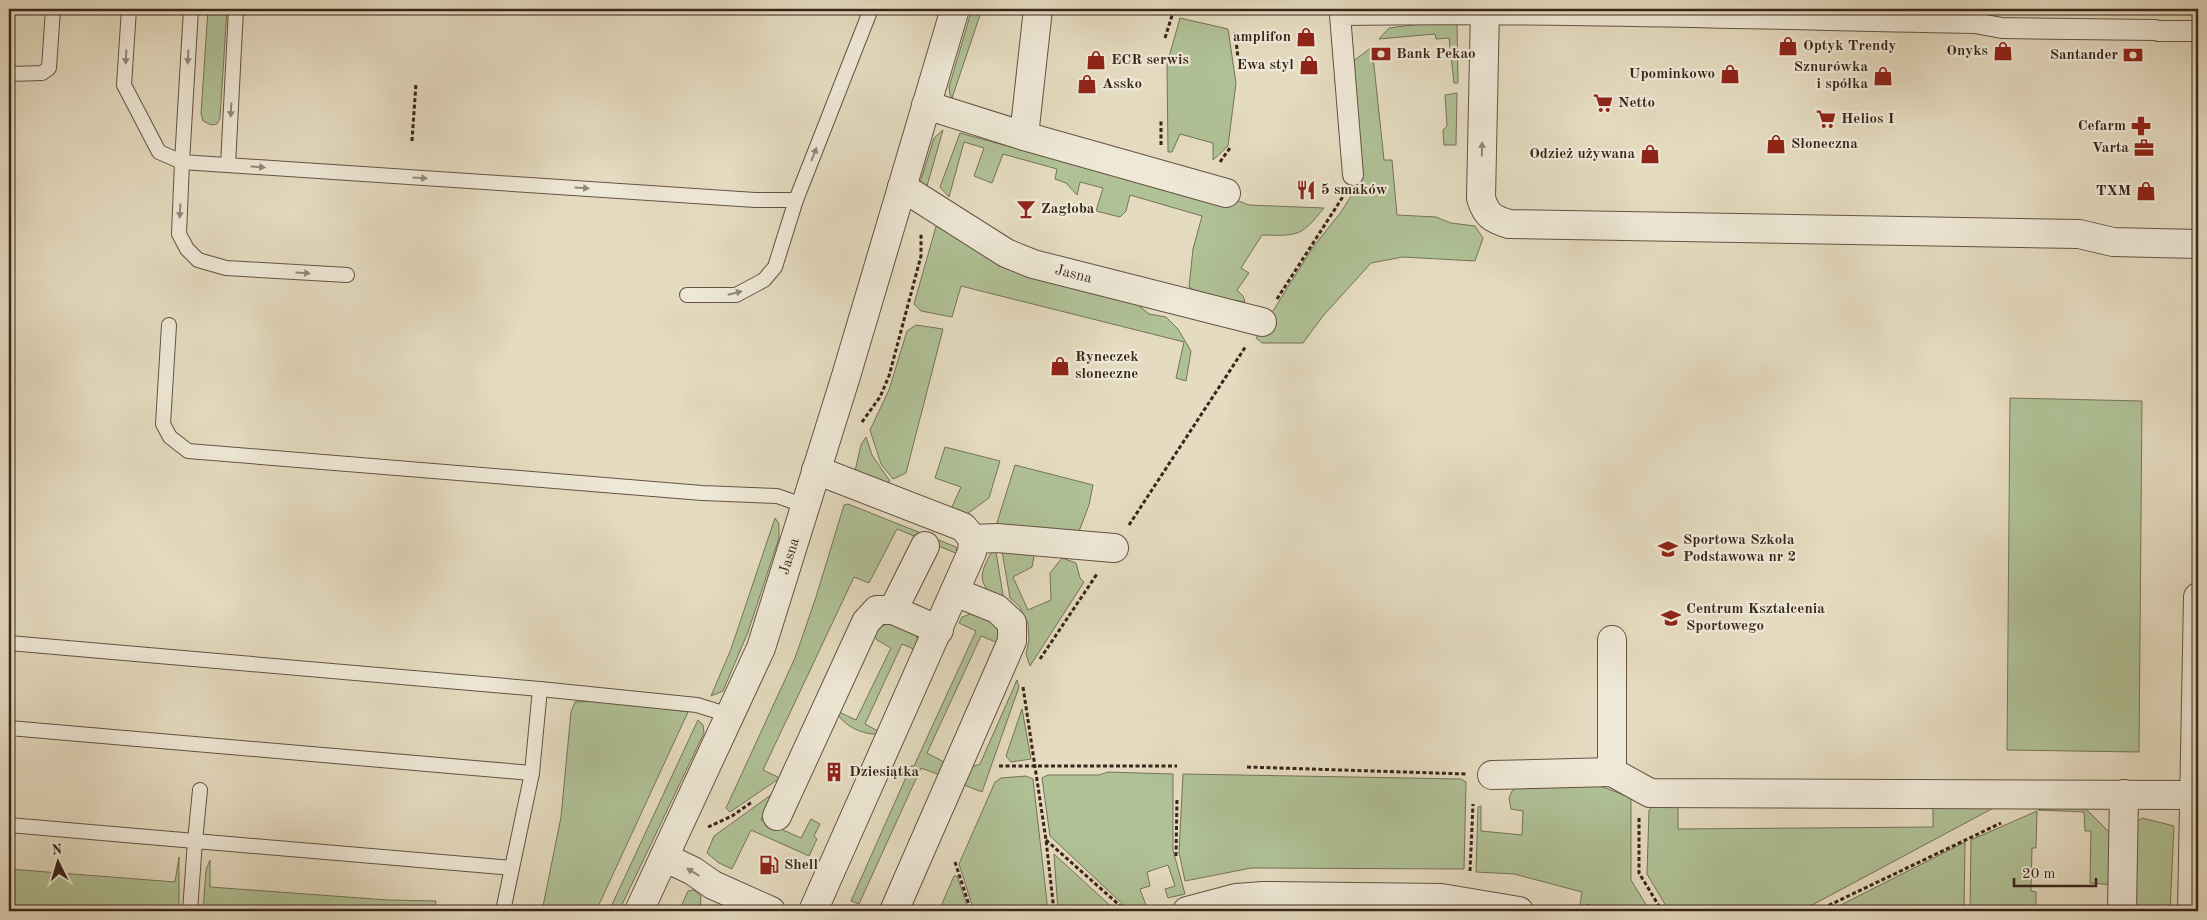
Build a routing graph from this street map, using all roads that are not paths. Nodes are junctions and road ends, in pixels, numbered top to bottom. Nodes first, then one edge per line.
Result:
1 (53, 9) edge
2 (129, 9) edge
3 (191, 9) edge
4 (236, 9) edge
5 (871, 9) edge
6 (955, 9) edge
7 (1038, 9) edge
8 (1485, 11) edge
9 (1339, 12) edge
10 (1721, 13) edge
11 (1975, 16) edge
12 (2191, 31) dead end
13 (9, 74) edge
14 (926, 105) junction
15 (1024, 136) junction
16 (182, 162) junction
17 (228, 165) junction
18 (1353, 175) dead end
19 (902, 187) junction
20 (1226, 193) dead end
21 (796, 200) junction
22 (2198, 244) edge
23 (347, 276) dead end
24 (687, 295) dead end
25 (1262, 322) road end
26 (169, 325) dead end
27 (816, 470) junction
28 (806, 506) junction
29 (973, 539) junction
30 (925, 546) dead end
31 (1114, 548) road end
32 (955, 592) junction
33 (2198, 598) edge
34 (893, 610) junction
35 (939, 630) junction
36 (1612, 640) dead end
37 (9, 643) edge
38 (540, 689) junction
39 (729, 715) junction
40 (9, 728) edge
41 (1612, 772) junction
42 (532, 773) junction
43 (1492, 774) road end
44 (200, 790) dead end
45 (2124, 794) junction
46 (2195, 794) junction
47 (777, 816) dead end
48 (9, 825) edge
49 (195, 841) junction
50 (2196, 842) edge
51 (664, 857) junction
52 (512, 868) junction
53 (190, 911) edge
54 (503, 911) edge
55 (639, 911) edge
56 (771, 911) edge
57 (813, 911) edge
58 (894, 911) edge
59 (1187, 911) edge
60 (1519, 911) edge
61 (2122, 911) edge
62 (2192, 911) edge

1 - 13 lane
2 -> 16 lane
3 -> 16 lane
4 -> 17 lane
21 -> 5 lane
6 - 14 street, Jasna
7 - 15 street
8 - 9 street
8 - 10 street
22 -> 8 street
9 - 18 street
10 - 11 street
11 - 12 street
14 - 15 street
14 - 19 street, Jasna
15 - 20 street
16 - 17 lane
16 -> 23 lane
17 -> 21 lane
19 - 25 street, Jasna
19 - 27 street, Jasna
24 -> 21 lane
26 - 28 lane
27 - 28 street, Jasna
27 - 29 street
28 - 39 street, Jasna
29 - 31 street
29 - 32 street
30 - 34 street
32 - 35 street
32 - 58 street
33 - 46 street
34 - 35 street
34 - 47 street
35 - 57 street
36 - 41 street
37 - 38 lane
38 - 39 lane
38 - 42 lane
39 - 51 street, Jasna
40 - 42 lane
41 - 43 street
41 - 45 street
42 - 52 lane
44 - 49 lane
45 - 46 street
45 - 61 street
46 - 50 street
48 - 49 lane
49 - 52 lane
49 - 53 lane
50 - 62 street
51 - 55 street, Jasna
56 -> 51 street
52 - 54 lane
59 - 60 street

